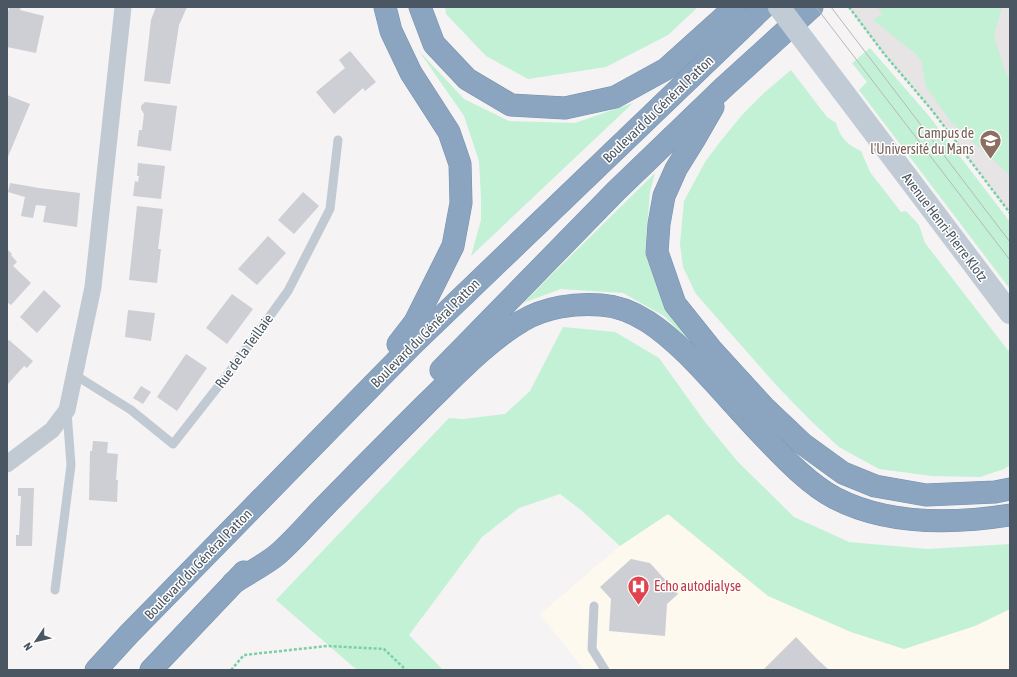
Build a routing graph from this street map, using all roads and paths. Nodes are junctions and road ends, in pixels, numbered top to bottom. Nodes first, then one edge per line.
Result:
1 (123, 7) edge
2 (385, 7) edge
3 (420, 7) edge
4 (735, 7) edge
5 (764, 7) edge
6 (779, 7) edge
7 (812, 7) edge
8 (849, 7) edge
9 (724, 88) junction
10 (338, 140) dead end
11 (1010, 213) edge
12 (1010, 313) edge
13 (75, 375) junction
14 (357, 401) junction
15 (67, 410) junction
16 (7, 464) edge
17 (1010, 489) edge
18 (1010, 515) edge
19 (234, 583) junction
20 (55, 590) dead end
21 (594, 606) dead end
22 (96, 670) edge
23 (151, 670) edge
24 (231, 670) edge
25 (406, 670) edge
26 (605, 670) edge

1 - 13 street
2 - 14 highway
3 - 4 highway
5 - 14 highway, Boulevard du Général Patton
6 - 12 street, Avenue Henri-Pierre Klotz, bridge
7 - 9 highway
8 - 11 path
9 - 17 highway
9 - 19 highway
10 - 13 lane, Rue de la Teillaie
13 - 15 street
14 - 22 highway, Boulevard du Général Patton
15 - 16 street
15 - 20 lane
18 - 19 highway
19 - 23 highway
21 - 26 lane
24 - 25 path

